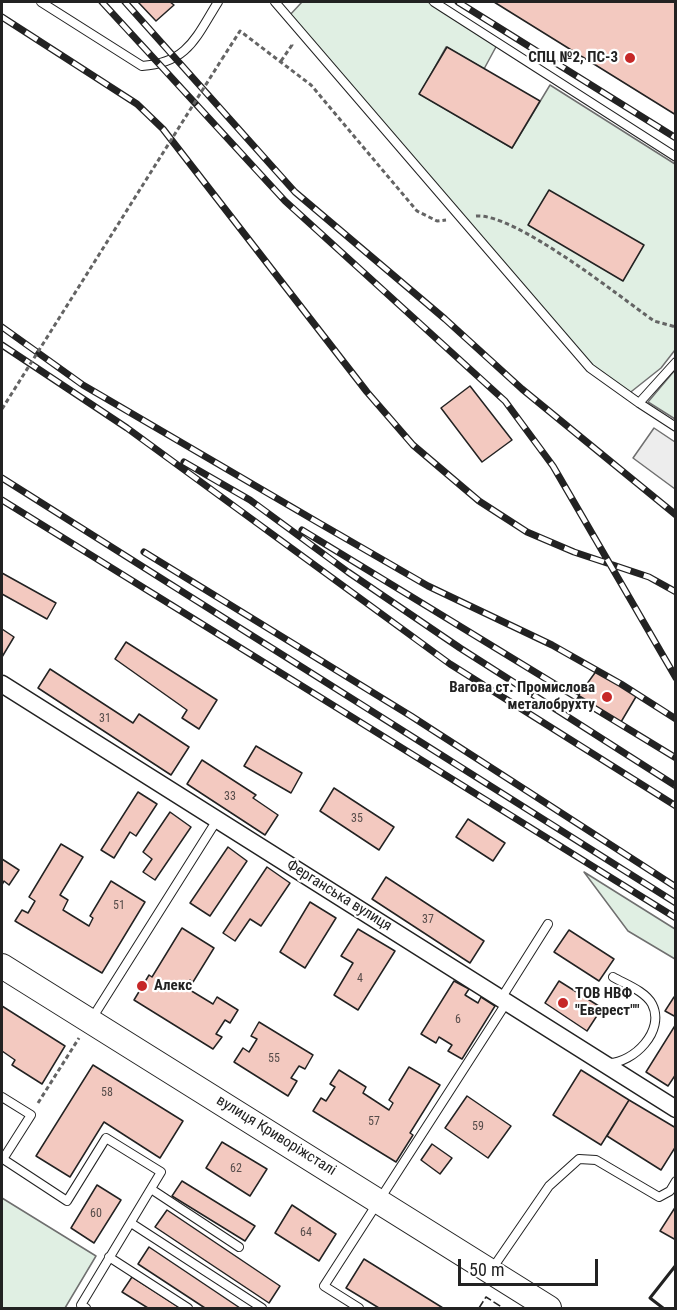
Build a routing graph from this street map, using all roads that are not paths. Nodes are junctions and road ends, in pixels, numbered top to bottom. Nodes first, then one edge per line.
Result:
1 (41, 2) edge
2 (218, 2) edge
3 (275, 2) edge
4 (434, 2) edge
5 (675, 158) edge
6 (675, 362) edge
7 (639, 403) junction
8 (675, 427) edge
9 (2, 684) edge
10 (217, 820) junction
11 (548, 924) dead end
12 (2, 966) edge
13 (613, 977) dead end
14 (501, 997) junction
15 (90, 1020) junction
16 (602, 1063) junction
17 (2, 1097) edge
18 (675, 1109) edge
19 (675, 1181) edge
20 (151, 1189) junction
21 (379, 1200) junction
22 (130, 1222) junction
23 (239, 1247) dead end
24 (109, 1257) junction
25 (491, 1270) junction
26 (86, 1308) edge
27 (188, 1308) edge
28 (262, 1308) edge
29 (359, 1308) edge
30 (549, 1308) edge

1 - 2 lane
3 - 7 lane
4 - 5 lane
6 - 7 lane
7 - 8 lane
9 - 10 street, Ферганська вулиця
10 - 14 street, Ферганська вулиця
10 - 15 lane
11 - 14 lane
12 - 15 main road, вулиця Криворіжсталі
13 - 16 lane
14 - 16 street, Ферганська вулиця
14 - 21 lane
15 - 21 main road, вулиця Криворіжсталі
16 - 18 street, Ферганська вулиця
17 - 20 lane
19 - 25 lane
20 - 22 lane
20 - 23 lane
21 - 25 main road, вулиця Криворіжсталі
21 - 29 lane
22 - 24 lane
22 - 28 lane
24 - 26 lane
24 - 27 lane
25 - 30 main road, вулиця Криворіжсталі

